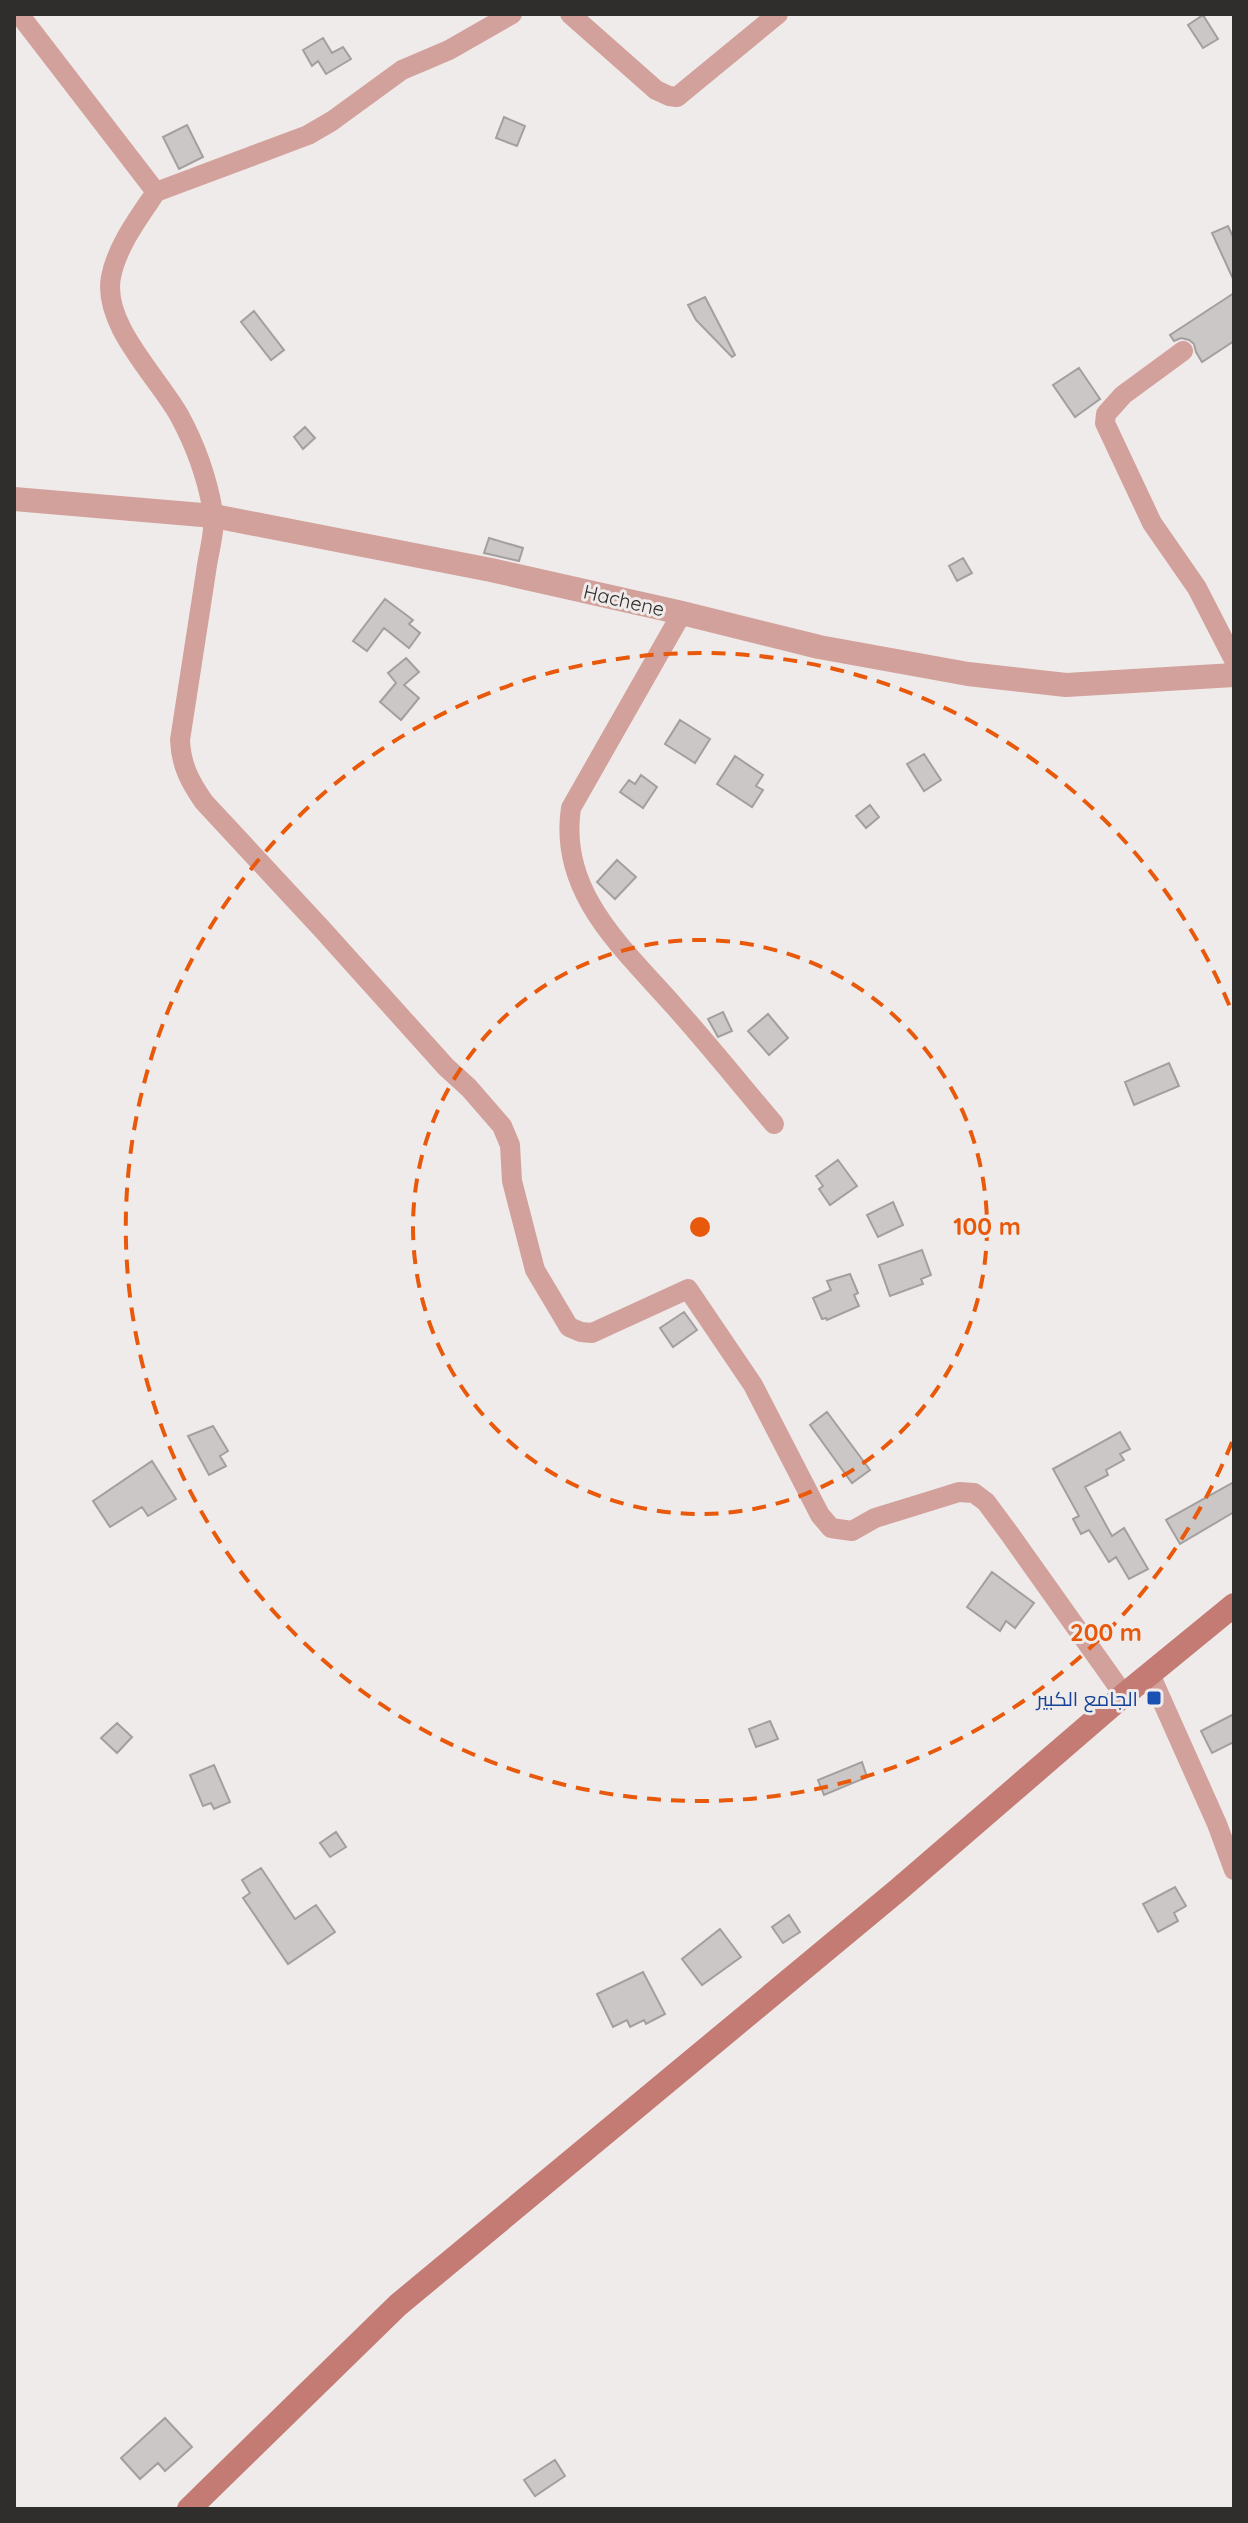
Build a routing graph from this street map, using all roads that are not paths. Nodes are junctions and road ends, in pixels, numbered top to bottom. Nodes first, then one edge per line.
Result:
1 (19, 14) edge
2 (512, 14) edge
3 (570, 14) edge
4 (778, 14) edge
5 (156, 192) junction
6 (1183, 351) dead end
7 (14, 499) edge
8 (214, 516) junction
9 (682, 613) junction
10 (1234, 660) edge
11 (1234, 675) edge
12 (774, 1124) dead end
13 (1234, 1605) edge
14 (1150, 1674) junction
15 (1124, 1695) junction
16 (1234, 1870) edge
17 (189, 2509) edge

1 - 5 street
2 - 5 street
3 - 4 street
5 - 8 street
6 - 10 street
7 - 8 street, Hachene
8 - 9 street, Hachene
8 - 15 street
9 - 11 street, Hachene
9 - 12 street
13 - 14 main road
14 - 15 main road
14 - 16 street
15 - 17 main road

